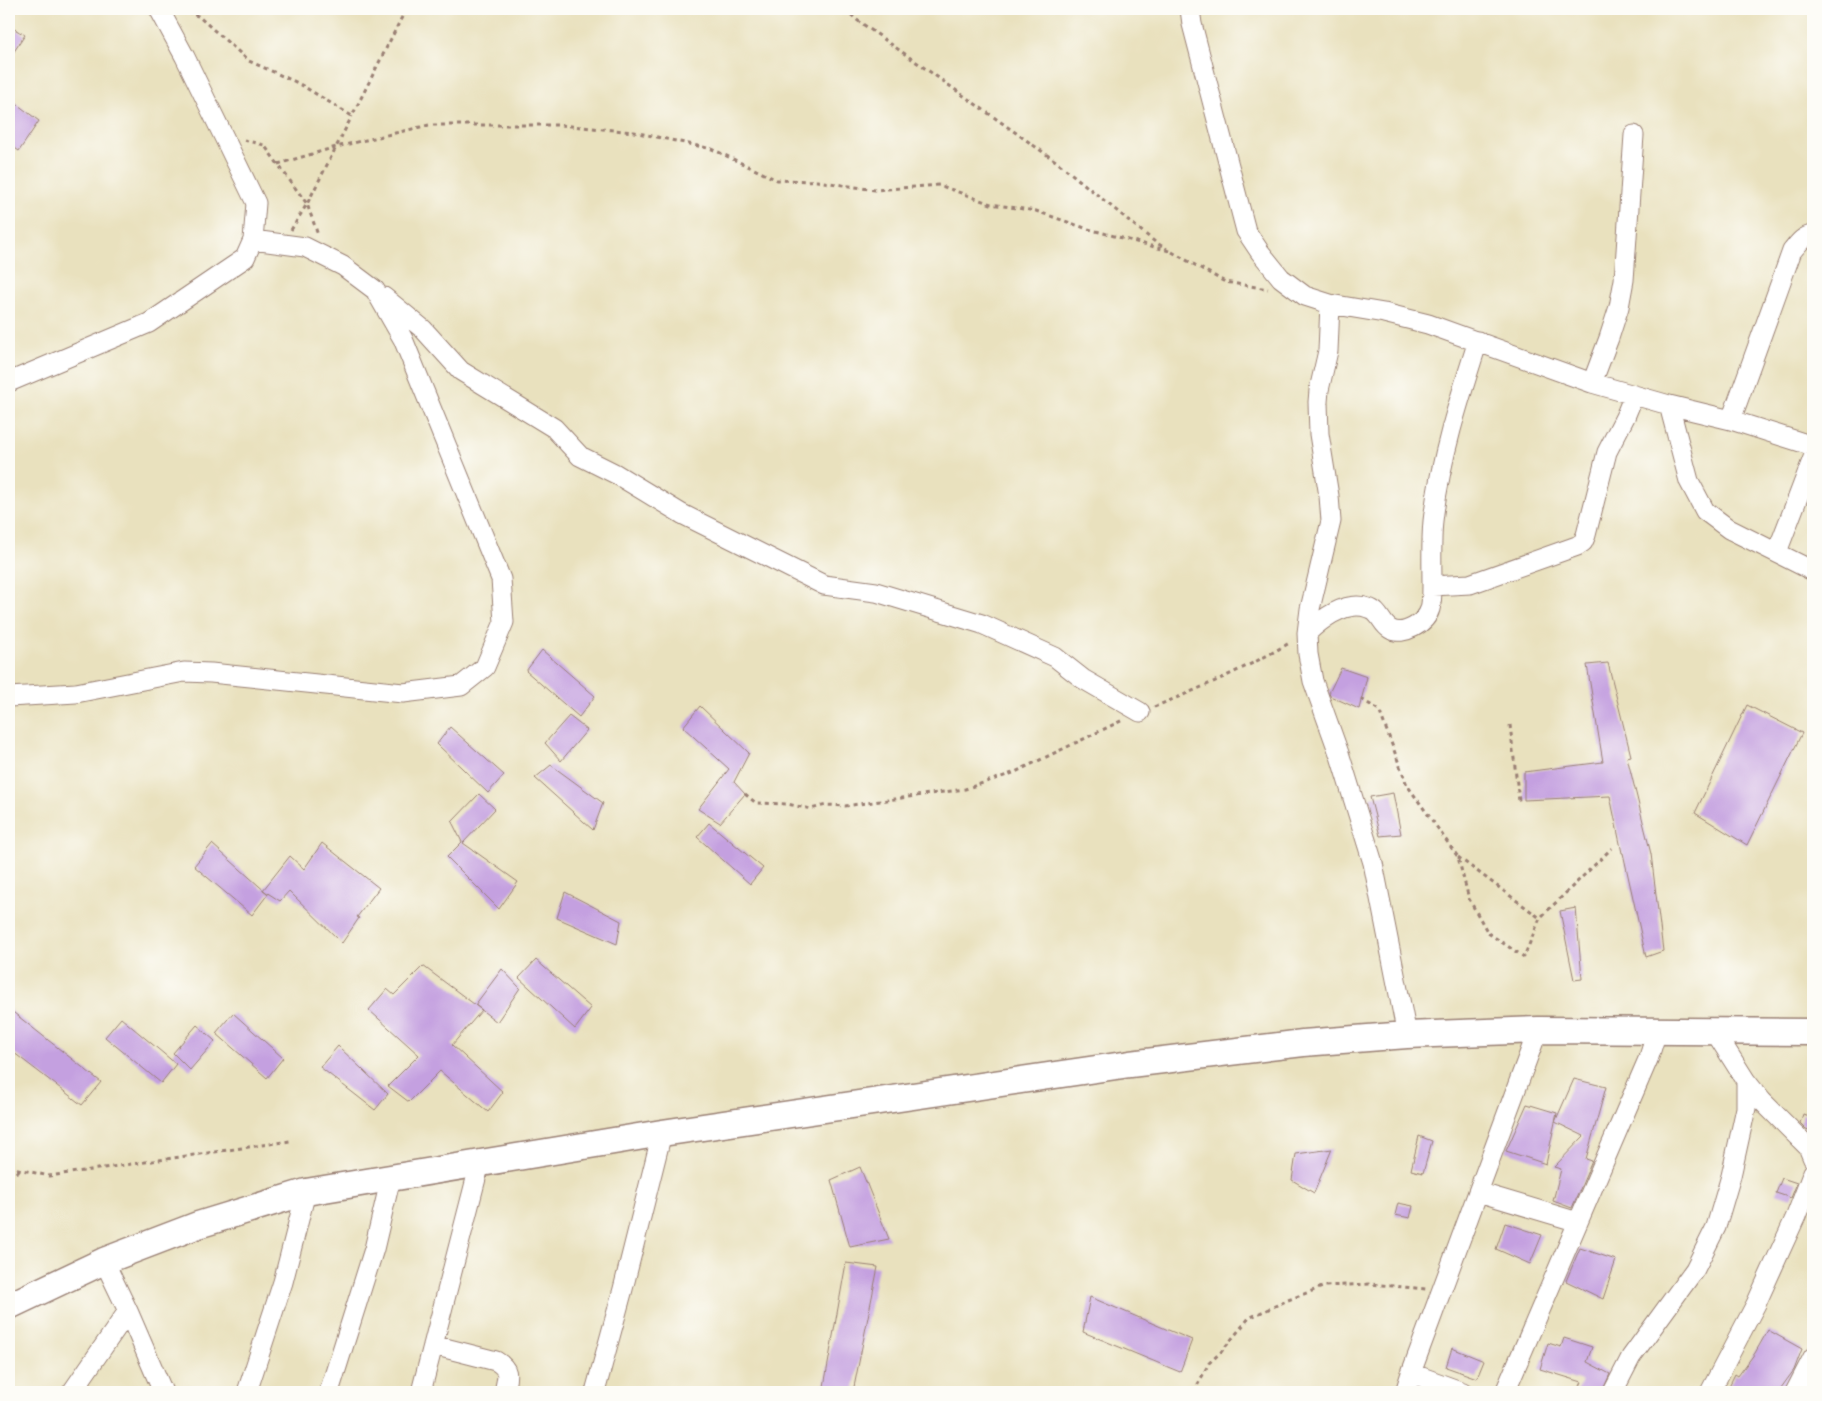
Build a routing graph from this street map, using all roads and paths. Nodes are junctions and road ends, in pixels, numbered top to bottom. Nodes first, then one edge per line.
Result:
1 (159, 9) edge
2 (174, 9) edge
3 (406, 9) edge
4 (845, 9) edge
5 (1190, 9) edge
6 (352, 116) junction
7 (222, 133) junction
8 (1634, 135) dead end
9 (336, 147) junction
10 (278, 164) junction
11 (307, 204) junction
12 (1813, 235) edge
13 (253, 240) junction
14 (282, 244) junction
15 (1173, 252) junction
16 (326, 258) junction
17 (375, 290) junction
18 (1269, 290) dead end
19 (1330, 304) junction
20 (1478, 341) junction
21 (9, 382) edge
22 (1592, 383) junction
23 (1634, 395) junction
24 (1669, 405) junction
25 (1731, 420) junction
26 (1813, 446) edge
27 (1813, 458) edge
28 (1777, 552) junction
29 (1813, 570) edge
30 (1432, 586) junction
31 (1307, 633) junction
32 (9, 697) edge
33 (1361, 698) dead end
34 (1140, 712) junction
35 (1510, 725) dead end
36 (745, 794) dead end
37 (1519, 801) dead end
38 (1612, 848) dead end
39 (1458, 857) junction
40 (1540, 918) junction
41 (1538, 1030) junction
42 (1657, 1031) junction
43 (1715, 1032) junction
44 (1813, 1032) edge
45 (1407, 1035) junction
46 (1746, 1081) junction
47 (662, 1133) junction
48 (290, 1141) dead end
49 (1813, 1159) edge
50 (480, 1163) junction
51 (9, 1167) edge
52 (20, 1170) junction
53 (1813, 1172) edge
54 (9, 1177) edge
55 (391, 1178) junction
56 (306, 1192) junction
57 (1478, 1192) junction
58 (1578, 1222) junction
59 (104, 1261) junction
60 (1441, 1291) junction
61 (9, 1306) edge
62 (128, 1311) junction
63 (433, 1345) junction
64 (1813, 1357) edge
65 (1411, 1373) junction
66 (72, 1392) edge
67 (163, 1392) edge
68 (247, 1392) edge
69 (329, 1392) edge
70 (421, 1392) edge
71 (504, 1392) edge
72 (594, 1392) edge
73 (1194, 1392) edge
74 (1405, 1392) edge
75 (1463, 1392) edge
76 (1505, 1392) edge
77 (1613, 1392) edge
78 (1710, 1392) edge
79 (1795, 1392) edge

1 - 7 street
2 - 6 path
3 - 6 path
4 - 15 path
5 - 19 street
6 - 9 path
7 - 10 path
7 - 13 street
8 - 22 street
9 - 10 path
9 - 11 path
9 - 15 path
10 - 11 path
11 - 14 path
11 - 16 path
12 - 25 street
13 - 14 street
13 - 21 street
14 - 16 street
15 - 18 path
16 - 17 street
17 - 32 street
17 - 34 street
19 - 20 street
19 - 31 street
20 - 22 street
20 - 30 street
22 - 23 street
23 - 24 street
23 - 30 street
24 - 25 street
24 - 28 street
25 - 26 street
27 - 28 street
28 - 29 street
30 - 31 street
31 - 34 path
31 - 45 street
33 - 39 path
34 - 36 path
35 - 37 path
38 - 40 path
39 - 40 path
39 - 40 path
41 - 42 main road
41 - 45 main road
41 - 57 street
42 - 43 main road
42 - 58 street
43 - 44 main road
43 - 46 street
45 - 47 main road
46 - 49 street
46 - 77 street
47 - 50 main road
47 - 72 street
48 - 52 path
50 - 55 main road
50 - 63 street
51 - 52 path
52 - 54 path
53 - 78 street
55 - 56 main road
55 - 69 street
56 - 59 main road
56 - 68 street
57 - 58 street
57 - 60 street
58 - 76 street
59 - 61 main road
59 - 62 street
60 - 65 street
60 - 73 path
62 - 66 street
62 - 67 street
63 - 70 street
63 - 71 street
64 - 79 street
65 - 74 street
65 - 75 street

